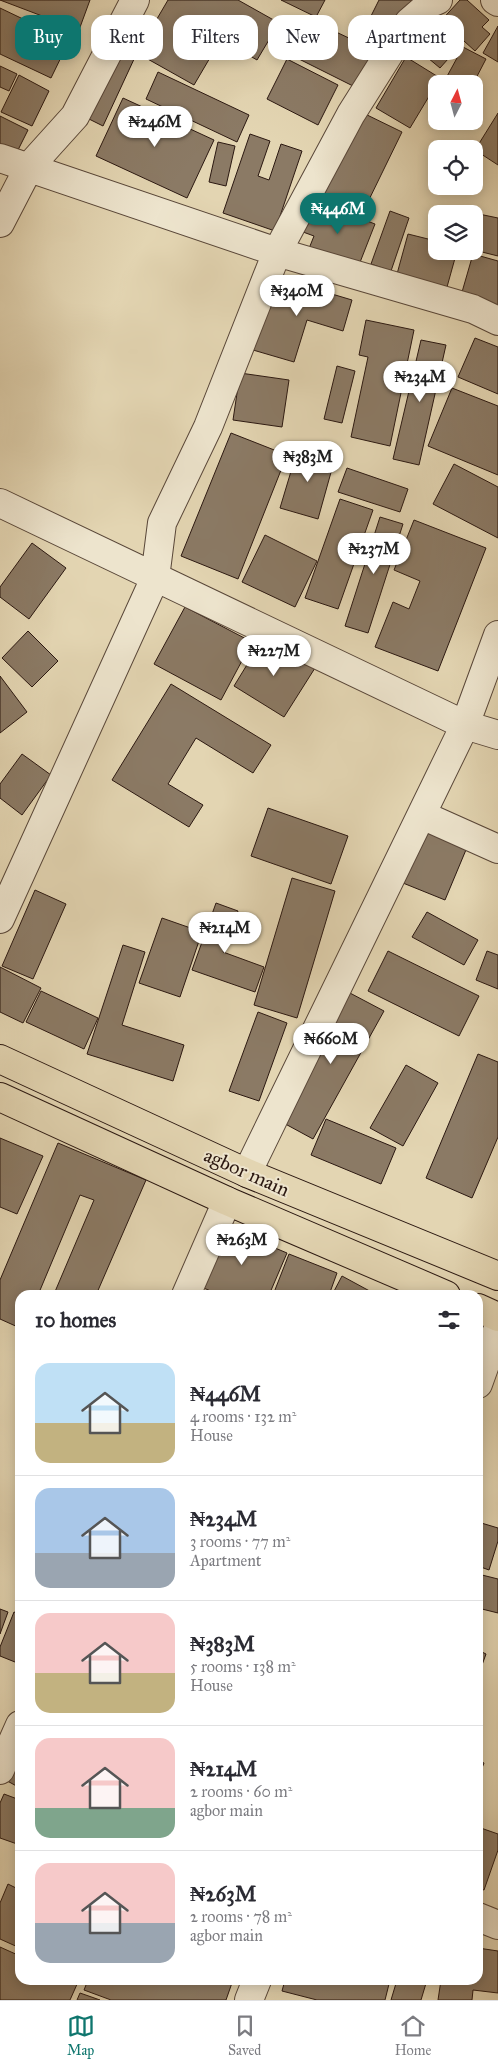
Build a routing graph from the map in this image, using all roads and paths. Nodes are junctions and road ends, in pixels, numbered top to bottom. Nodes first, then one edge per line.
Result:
1 (135, 0) edge
2 (438, 0) edge
3 (495, 0) edge
4 (498, 2) edge
5 (0, 158) edge
6 (29, 167) junction
7 (0, 223) edge
8 (277, 252) junction
9 (498, 321) edge
10 (0, 503) edge
11 (155, 578) junction
12 (498, 635) edge
13 (465, 725) junction
14 (498, 735) edge
15 (422, 815) junction
16 (498, 849) edge
17 (0, 919) edge
18 (0, 1059) edge
19 (0, 1098) edge
20 (247, 1173) junction
21 (227, 1201) junction
22 (498, 1276) edge
23 (188, 1290) edge
24 (434, 1290) edge
25 (483, 1310) edge
26 (498, 1317) edge
27 (498, 1328) edge
28 (483, 1370) edge
29 (0, 1713) edge
30 (15, 1721) edge
31 (15, 1736) edge
32 (0, 1770) edge
33 (483, 1919) edge
34 (498, 1925) edge
35 (255, 1985) edge
36 (249, 2000) edge

1 - 6 street
2 - 8 street
3 - 4 street
5 - 6 street
6 - 7 street
6 - 8 street
8 - 9 street
8 - 11 street
10 - 11 street
11 - 13 street
11 - 17 street
12 - 13 street
13 - 14 street
13 - 15 street
15 - 16 street
15 - 20 street
18 - 20 main road, agbor main
19 - 21 main road, agbor main
20 - 22 main road, agbor main
21 - 23 street
21 - 24 main road, agbor main
25 - 26 main road
27 - 28 street
29 - 30 street
31 - 32 street
33 - 34 street
35 - 36 street

